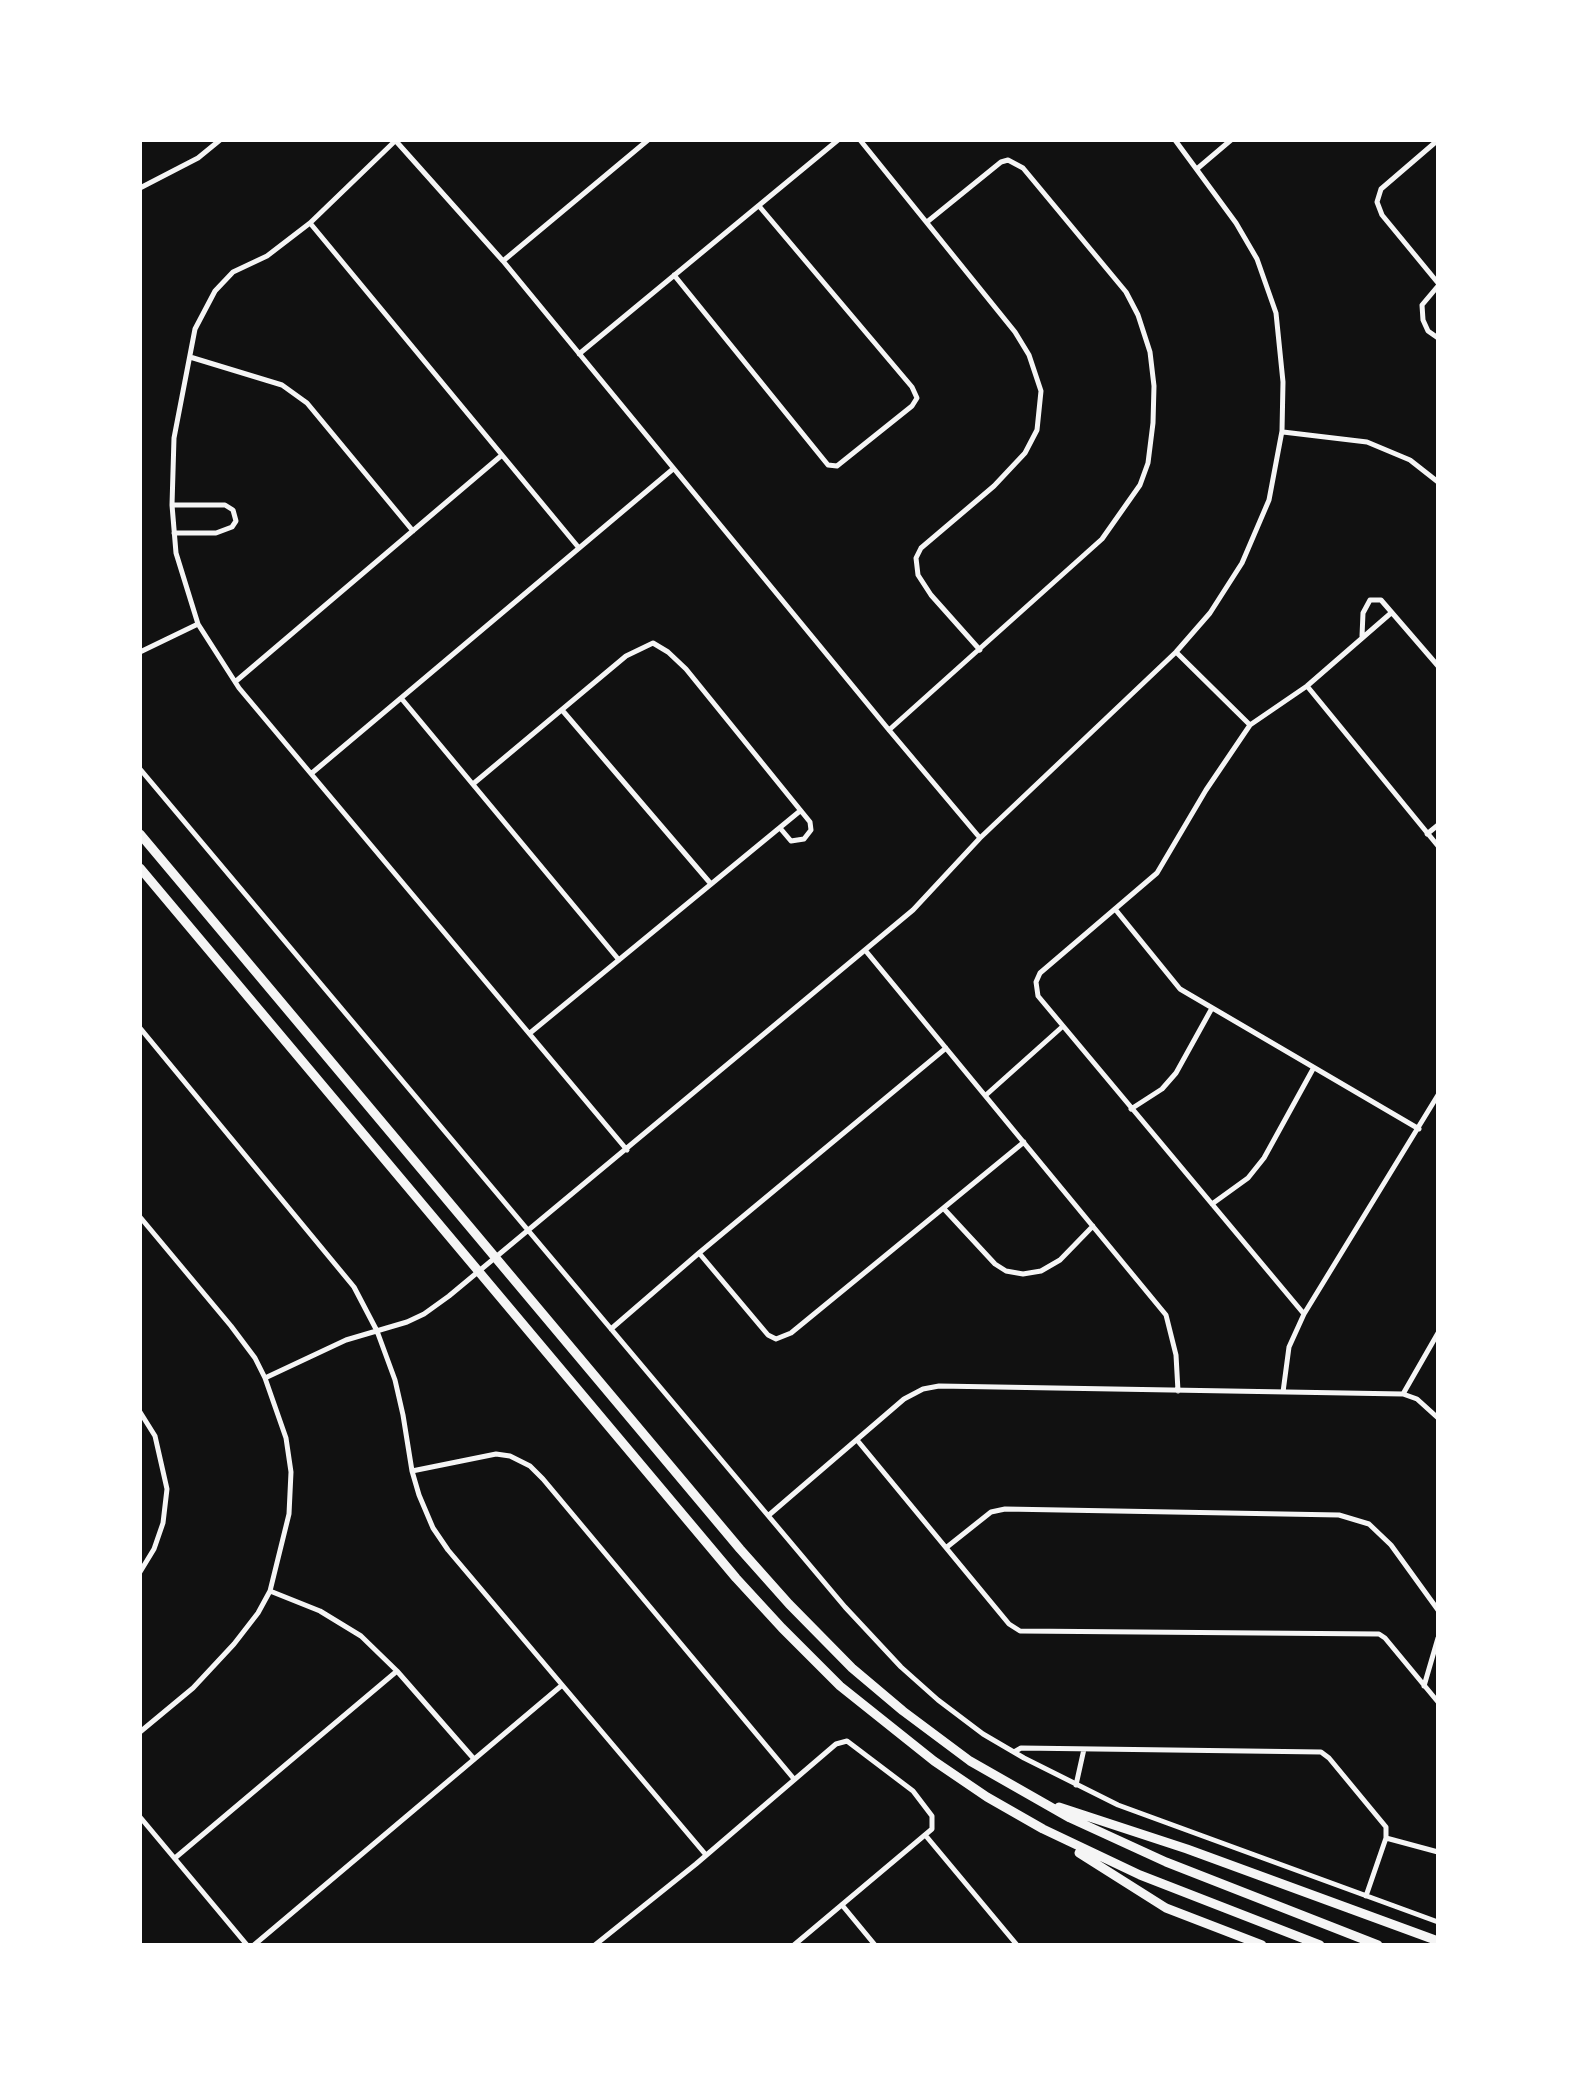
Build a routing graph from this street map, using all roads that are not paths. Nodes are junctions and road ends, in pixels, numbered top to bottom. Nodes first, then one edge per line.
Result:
1 (220, 140) edge
2 (395, 140) edge
3 (648, 140) edge
4 (838, 140) edge
5 (860, 140) edge
6 (1175, 140) edge
7 (1231, 140) edge
8 (1438, 140) edge
9 (1198, 168) junction
10 (140, 188) edge
11 (759, 206) junction
12 (927, 222) junction
13 (310, 223) junction
14 (503, 261) junction
15 (674, 276) junction
16 (1438, 284) edge
17 (1438, 338) edge
18 (579, 354) junction
19 (190, 357) junction
20 (1282, 432) junction
21 (502, 455) junction
22 (673, 469) junction
23 (1438, 482) edge
24 (172, 505) junction
25 (413, 531) junction
26 (174, 532) junction
27 (579, 548) junction
28 (1391, 612) junction
29 (198, 624) junction
30 (1362, 636) junction
31 (980, 650) junction
32 (140, 652) edge
33 (1176, 652) junction
34 (1438, 666) edge
35 (235, 682) junction
36 (1307, 686) junction
37 (402, 698) junction
38 (562, 710) junction
39 (1250, 725) junction
40 (888, 730) junction
41 (140, 769) edge
42 (312, 773) junction
43 (473, 784) junction
44 (800, 811) junction
45 (1438, 826) edge
46 (780, 828) junction
47 (140, 834) edge
48 (1428, 834) junction
49 (980, 838) junction
50 (1438, 846) edge
51 (140, 868) edge
52 (711, 884) junction
53 (1116, 909) junction
54 (865, 950) junction
55 (619, 960) junction
56 (1212, 1008) junction
57 (1063, 1027) junction
58 (140, 1028) edge
59 (530, 1033) junction
60 (947, 1048) junction
61 (1314, 1069) junction
62 (986, 1095) junction
63 (1438, 1095) edge
64 (1132, 1109) junction
65 (1419, 1129) junction
66 (1024, 1142) junction
67 (628, 1150) junction
68 (1212, 1204) junction
69 (944, 1209) junction
70 (140, 1217) edge
71 (1093, 1226) junction
72 (528, 1229) junction
73 (699, 1253) junction
74 (1304, 1314) junction
75 (611, 1328) junction
76 (376, 1331) junction
77 (1438, 1333) edge
78 (265, 1378) junction
79 (1178, 1391) junction
80 (1282, 1392) junction
81 (1403, 1394) junction
82 (140, 1412) edge
83 (1438, 1418) edge
84 (857, 1440) junction
85 (412, 1470) junction
86 (768, 1515) junction
87 (947, 1547) junction
88 (140, 1572) edge
89 (270, 1591) junction
90 (1438, 1610) edge
91 (1438, 1638) edge
92 (397, 1671) junction
93 (562, 1685) junction
94 (1424, 1686) junction
95 (1438, 1702) edge
96 (140, 1732) edge
97 (1084, 1749) junction
98 (1014, 1752) junction
99 (474, 1759) junction
100 (794, 1779) junction
101 (1076, 1785) junction
102 (1034, 1800) junction
103 (140, 1816) edge
104 (1026, 1819) junction
105 (926, 1836) junction
106 (1386, 1838) junction
107 (1438, 1852) edge
108 (706, 1855) junction
109 (175, 1858) junction
110 (1366, 1896) junction
111 (842, 1904) junction
112 (1438, 1922) edge
113 (1438, 1941) edge
114 (250, 1945) edge
115 (595, 1945) edge
116 (794, 1945) edge
117 (875, 1945) edge
118 (1016, 1945) edge
119 (1262, 1945) edge
120 (1320, 1945) edge
121 (1378, 1945) edge

1 - 10 street
2 - 13 street
2 - 14 street
3 - 14 street
4 - 11 street
5 - 12 street
6 - 9 street
7 - 9 street
8 - 16 street
9 - 20 street
11 - 15 street
11 - 15 street
12 - 31 street
12 - 31 street
13 - 19 street
13 - 21 street
14 - 18 street
15 - 18 street
16 - 17 street
18 - 22 street
19 - 24 street
19 - 25 street
20 - 23 street
20 - 33 street
21 - 25 street
21 - 27 street
22 - 27 street
22 - 40 street
24 - 26 street
24 - 26 street
25 - 35 street
26 - 29 street
27 - 37 street
28 - 30 street
28 - 30 street
28 - 34 street
29 - 32 street
29 - 35 street
30 - 36 street
31 - 40 street
33 - 39 street
33 - 49 street
35 - 42 street
36 - 39 street
36 - 48 street
37 - 42 street
37 - 43 street
38 - 43 street
38 - 44 street
38 - 52 street
39 - 53 street
40 - 49 street
41 - 72 street
42 - 59 street
43 - 55 street
44 - 46 street
44 - 46 street
45 - 48 street
46 - 52 street
47 - 102 highway
48 - 50 street
49 - 54 street
51 - 104 highway
52 - 55 street
53 - 56 street
53 - 57 street
54 - 60 street
54 - 67 street
55 - 59 street
56 - 61 street
56 - 64 street
57 - 62 street
57 - 64 street
58 - 76 street
59 - 67 street
60 - 62 street
60 - 73 street
61 - 65 street
61 - 68 street
62 - 66 street
63 - 65 street
64 - 68 street
65 - 74 street
66 - 69 street
66 - 71 street
67 - 72 street
68 - 74 street
69 - 71 street
69 - 73 street
70 - 78 street
71 - 79 street
72 - 75 street
72 - 76 street
73 - 75 street
74 - 80 street
75 - 86 street
76 - 78 street
76 - 85 street
77 - 81 street
78 - 89 street
79 - 80 street
79 - 84 street
80 - 81 street
81 - 83 street
82 - 88 street
84 - 86 street
84 - 87 street
85 - 93 street
85 - 100 street
86 - 98 street
87 - 90 street
87 - 94 street
89 - 92 street
89 - 96 street
91 - 94 street
92 - 99 street
92 - 109 street
93 - 99 street
93 - 108 street
94 - 95 street
97 - 98 street
97 - 101 street
97 - 106 street
98 - 101 street
99 - 114 street
100 - 105 street
100 - 108 street
101 - 110 street
102 - 113 highway
102 - 121 highway
103 - 109 street
104 - 119 highway
104 - 120 highway
105 - 111 street
105 - 118 street
106 - 107 street
106 - 110 street
108 - 115 street
109 - 114 street
110 - 112 street
111 - 116 street
111 - 117 street

